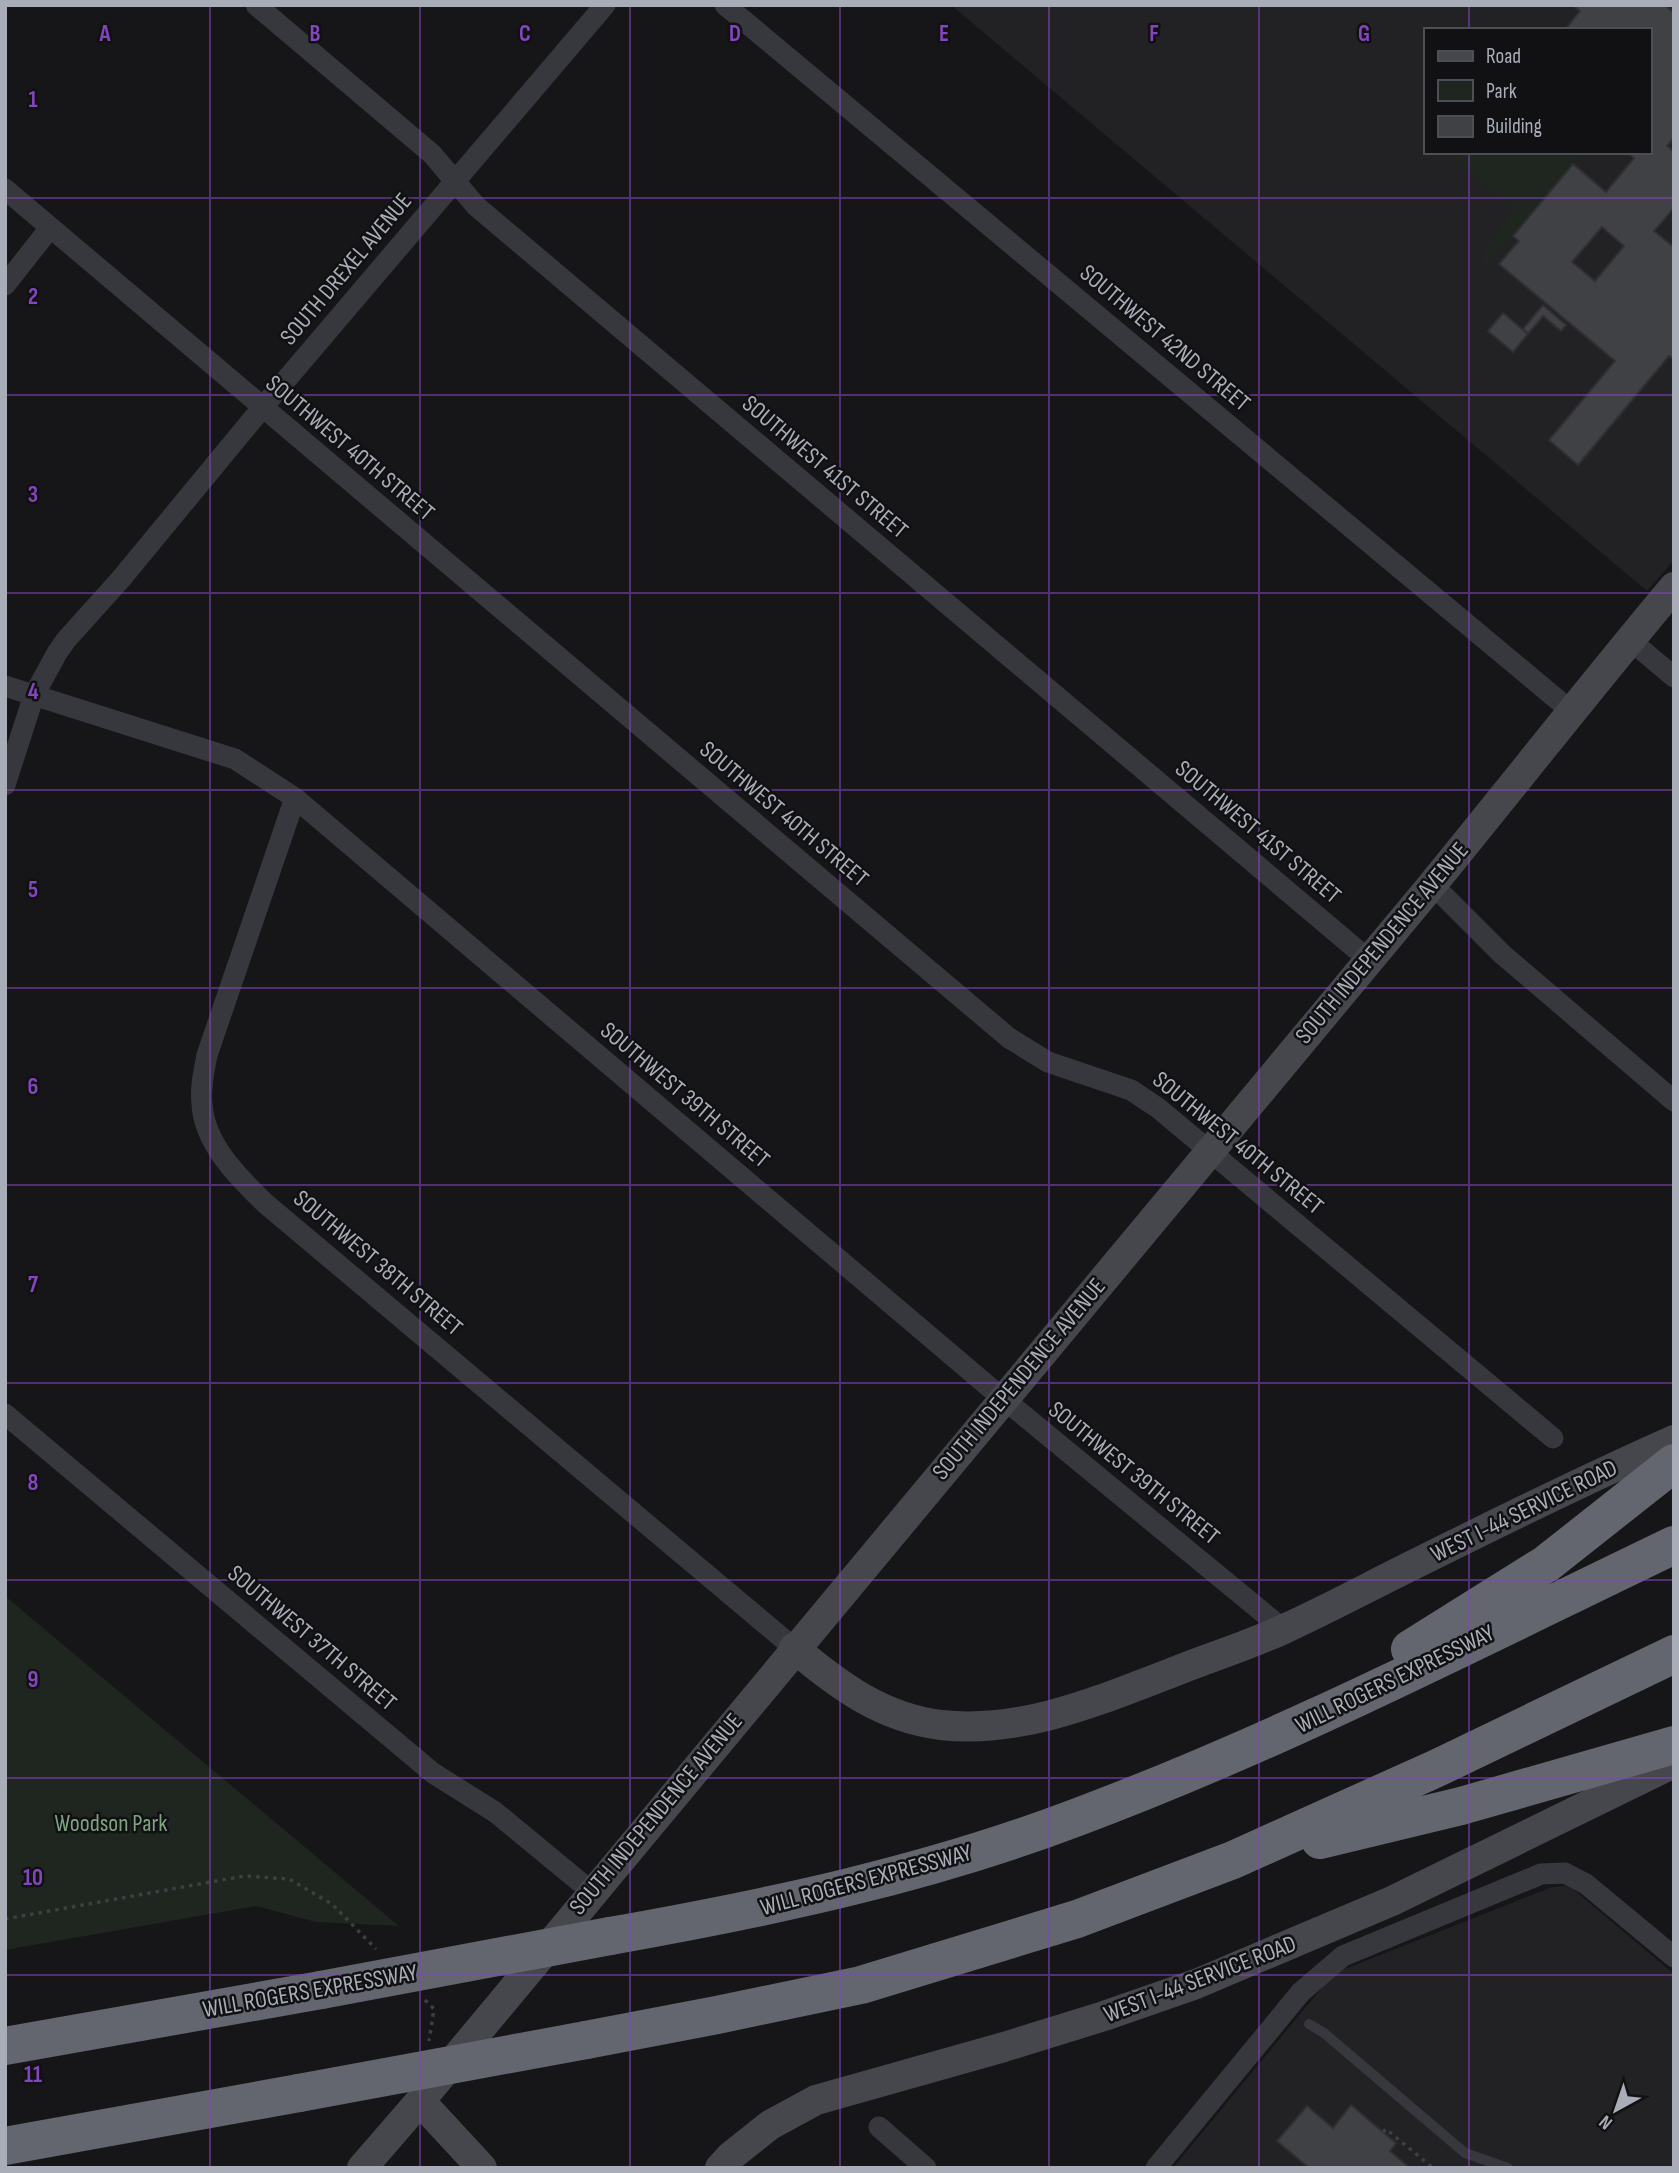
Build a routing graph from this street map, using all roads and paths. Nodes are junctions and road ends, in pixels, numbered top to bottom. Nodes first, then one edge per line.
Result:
1 (256, 5) edge
2 (605, 5) edge
3 (725, 5) edge
4 (455, 181) junction
5 (5, 189) edge
6 (50, 228) junction
7 (5, 285) edge
8 (262, 408) junction
9 (1674, 587) edge
10 (1630, 640) junction
11 (1674, 677) edge
12 (5, 686) edge
13 (34, 695) junction
14 (1571, 710) junction
15 (5, 785) edge
16 (295, 797) junction
17 (1432, 884) junction
18 (1368, 960) junction
19 (1674, 1101) edge
20 (1210, 1151) junction
21 (1003, 1399) junction
22 (5, 1414) edge
23 (1553, 1438) dead end
24 (1674, 1440) edge
25 (1674, 1463) edge
26 (1674, 1545) edge
27 (1283, 1629) junction
28 (794, 1648) junction
29 (1674, 1654) edge
30 (1285, 1732) junction
31 (1674, 1745) edge
32 (1674, 1763) edge
33 (1233, 1860) junction
34 (592, 1892) junction
35 (5, 1919) edge
36 (379, 1952) dead end
37 (1674, 1957) edge
38 (425, 2000) dead end
39 (1308, 2024) dead end
40 (5, 2046) edge
41 (428, 2049) dead end
42 (419, 2101) junction
43 (879, 2127) dead end
44 (1383, 2132) dead end
45 (5, 2146) edge
46 (362, 2168) edge
47 (482, 2168) edge
48 (720, 2168) edge
49 (926, 2168) edge
50 (1156, 2168) edge
51 (1433, 2168) edge
52 (1508, 2168) edge

1 - 4 street, SOUTHWEST 41ST STREET
2 - 4 street, SOUTH DREXEL AVENUE
3 - 14 street, SOUTHWEST 42ND STREET
4 - 8 street, SOUTH DREXEL AVENUE
4 - 18 street, SOUTHWEST 41ST STREET
5 - 6 street, SOUTHWEST 40TH STREET
6 - 7 street
6 - 8 street, SOUTHWEST 40TH STREET
8 - 13 street, SOUTH DREXEL AVENUE
8 - 20 street, SOUTHWEST 40TH STREET
9 - 10 street, SOUTH INDEPENDENCE AVENUE
10 - 11 street
10 - 14 street, SOUTH INDEPENDENCE AVENUE
12 - 13 street, SOUTHWEST 39TH STREET
13 - 15 street, SOUTH DREXEL AVENUE
13 - 16 street, SOUTHWEST 39TH STREET
14 - 17 street, SOUTH INDEPENDENCE AVENUE
16 - 21 street, SOUTHWEST 39TH STREET
16 - 28 street, SOUTHWEST 38TH STREET
17 - 18 street, SOUTH INDEPENDENCE AVENUE
17 - 19 street
18 - 20 street, SOUTH INDEPENDENCE AVENUE
20 - 21 street, SOUTH INDEPENDENCE AVENUE
20 - 23 street, SOUTHWEST 40TH STREET
21 - 27 street, SOUTHWEST 39TH STREET
21 - 28 street, SOUTH INDEPENDENCE AVENUE
22 - 34 street, SOUTHWEST 37TH STREET
24 - 27 street, WEST I-44 SERVICE ROAD
25 - 30 highway
26 - 30 highway, WILL ROGERS EXPRESSWAY
27 - 28 street, WEST I-44 SERVICE ROAD
28 - 34 street, SOUTH INDEPENDENCE AVENUE
29 - 33 highway
30 - 40 highway, WILL ROGERS EXPRESSWAY, bridge
31 - 33 highway
32 - 48 street, WEST I-44 SERVICE ROAD
33 - 45 highway, bridge
34 - 42 street, SOUTH INDEPENDENCE AVENUE
35 - 36 path
37 - 50 street
38 - 41 path
39 - 52 lane
42 - 46 street, SOUTH INDEPENDENCE AVENUE
42 - 47 street
43 - 49 street
44 - 51 path

